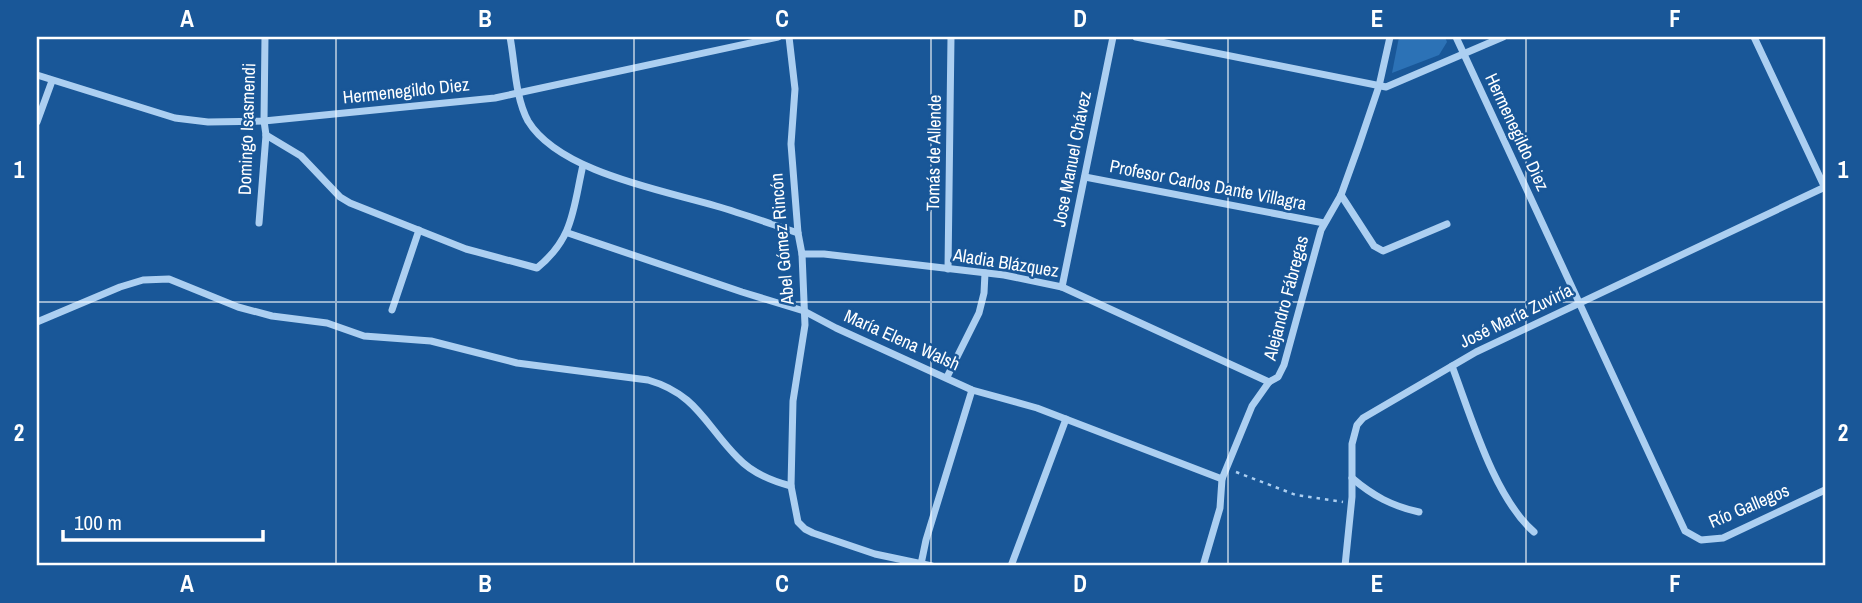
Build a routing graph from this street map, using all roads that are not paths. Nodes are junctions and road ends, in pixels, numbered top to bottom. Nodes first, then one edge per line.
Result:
1 (265, 37) edge
2 (510, 37) edge
3 (778, 37) edge
4 (789, 37) edge
5 (951, 37) edge
6 (1113, 37) edge
7 (1136, 37) edge
8 (1390, 37) edge
9 (1457, 37) edge
10 (1503, 37) edge
11 (1754, 37) edge
12 (1464, 55) junction
13 (37, 75) edge
14 (51, 81) junction
15 (1379, 86) junction
16 (519, 93) junction
17 (264, 121) junction
18 (37, 122) edge
19 (266, 135) junction
20 (583, 165) junction
21 (1085, 177) junction
22 (1825, 188) edge
23 (1341, 195) junction
24 (259, 223) dead end
25 (1324, 223) junction
26 (1447, 224) dead end
27 (419, 230) junction
28 (568, 233) junction
29 (798, 233) junction
30 (802, 254) junction
31 (948, 269) junction
32 (985, 273) junction
33 (1062, 288) junction
34 (1578, 302) junction
35 (392, 310) dead end
36 (804, 311) junction
37 (37, 322) edge
38 (1452, 366) junction
39 (947, 377) junction
40 (1269, 382) junction
41 (972, 390) junction
42 (1066, 419) junction
43 (1352, 478) junction
44 (1222, 479) junction
45 (791, 486) junction
46 (1825, 490) edge
47 (1419, 512) dead end
48 (1685, 531) joint
49 (1534, 532) dead end
50 (922, 564) junction
51 (932, 566) edge
52 (1011, 566) edge
53 (1203, 566) edge
54 (1345, 566) edge

1 - 17 street, Domingo Isasmendi
2 - 16 street
3 - 16 street, Hermenegildo Diez
4 - 29 street, Abel Gómez Rincón
5 - 31 street, Tomás de Allende
6 - 21 street, Jose Manuel Chávez
7 - 15 street
8 - 15 street, Alejandro Fábregas
9 - 12 street, Hermenegildo Diez
10 - 12 street
11 - 22 street
12 - 15 street
12 - 34 street, Hermenegildo Diez
13 - 14 street, Hermenegildo Diez
14 - 17 street, Hermenegildo Diez
14 - 18 street
15 - 23 street, Alejandro Fábregas
16 - 17 street, Hermenegildo Diez
16 - 20 street
17 - 19 street, Domingo Isasmendi
19 - 24 street, Domingo Isasmendi
19 - 27 street
20 - 28 street
20 - 29 street
21 - 25 street, Profesor Carlos Dante Villagra
21 - 33 street, Jose Manuel Chávez
22 - 34 street, José María Zuviría
23 - 25 street, Alejandro Fábregas
23 - 26 street
25 - 40 street, Alejandro Fábregas
27 - 28 street
27 - 35 street
28 - 36 street, María Elena Walsh
29 - 30 street, Abel Gómez Rincón
30 - 31 street, Aladia Blázquez
30 - 36 street, Abel Gómez Rincón
31 - 32 street, Aladia Blázquez
32 - 33 street, Aladia Blázquez
32 - 39 street
33 - 40 street, Aladia Blázquez
34 - 38 street, José María Zuviría
34 - 48 street, Hermenegildo Diez
36 - 39 street, María Elena Walsh
36 - 45 street, Abel Gómez Rincón
37 - 45 street
38 - 43 street, José María Zuviría
38 - 49 street
39 - 41 street, María Elena Walsh
40 - 44 street, Alejandro Fábregas
41 - 42 street, María Elena Walsh
41 - 50 street
42 - 44 street, María Elena Walsh
42 - 52 street
43 - 47 street
43 - 54 street, José María Zuviría
44 - 53 street, Alejandro Fábregas
45 - 50 street, Abel Gómez Rincón
46 - 48 street, Río Gallegos
50 - 51 street

